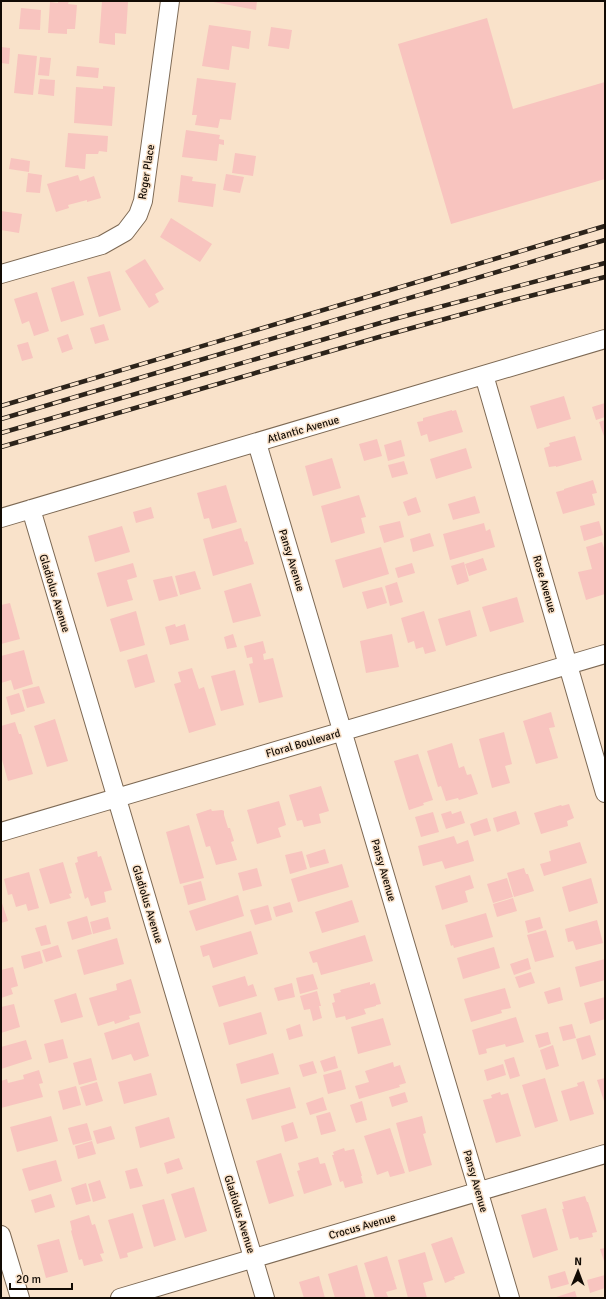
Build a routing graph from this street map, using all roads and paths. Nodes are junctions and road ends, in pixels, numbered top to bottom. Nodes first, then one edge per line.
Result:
1 (170, 1) edge
2 (1, 274) edge
3 (605, 339) edge
4 (484, 375) junction
5 (257, 442) junction
6 (31, 509) junction
7 (1, 518) edge
8 (605, 654) edge
9 (568, 665) junction
10 (343, 731) junction
11 (605, 793) edge
12 (116, 798) junction
13 (1, 832) edge
14 (605, 1154) edge
15 (479, 1192) junction
16 (1, 1235) edge
17 (253, 1258) junction
18 (20, 1298) edge
19 (120, 1298) edge
20 (265, 1298) edge
21 (510, 1298) edge

1 - 2 street, Roger Place
3 - 4 street, Atlantic Avenue
4 - 5 street, Atlantic Avenue
4 - 9 street, Rose Avenue
5 - 6 street, Atlantic Avenue
5 - 10 street, Pansy Avenue
6 - 7 street, Atlantic Avenue
6 - 12 street, Gladiolus Avenue
8 - 9 street, Floral Boulevard
9 - 10 street, Floral Boulevard
9 - 11 street, Rose Avenue
10 - 12 street, Floral Boulevard
10 - 15 street, Pansy Avenue
12 - 13 street, Floral Boulevard
12 - 17 street, Gladiolus Avenue
14 - 15 street, Crocus Avenue
15 - 17 street, Crocus Avenue
15 - 21 street, Pansy Avenue
16 - 18 street
17 - 19 street, Crocus Avenue
17 - 20 street, Gladiolus Avenue

